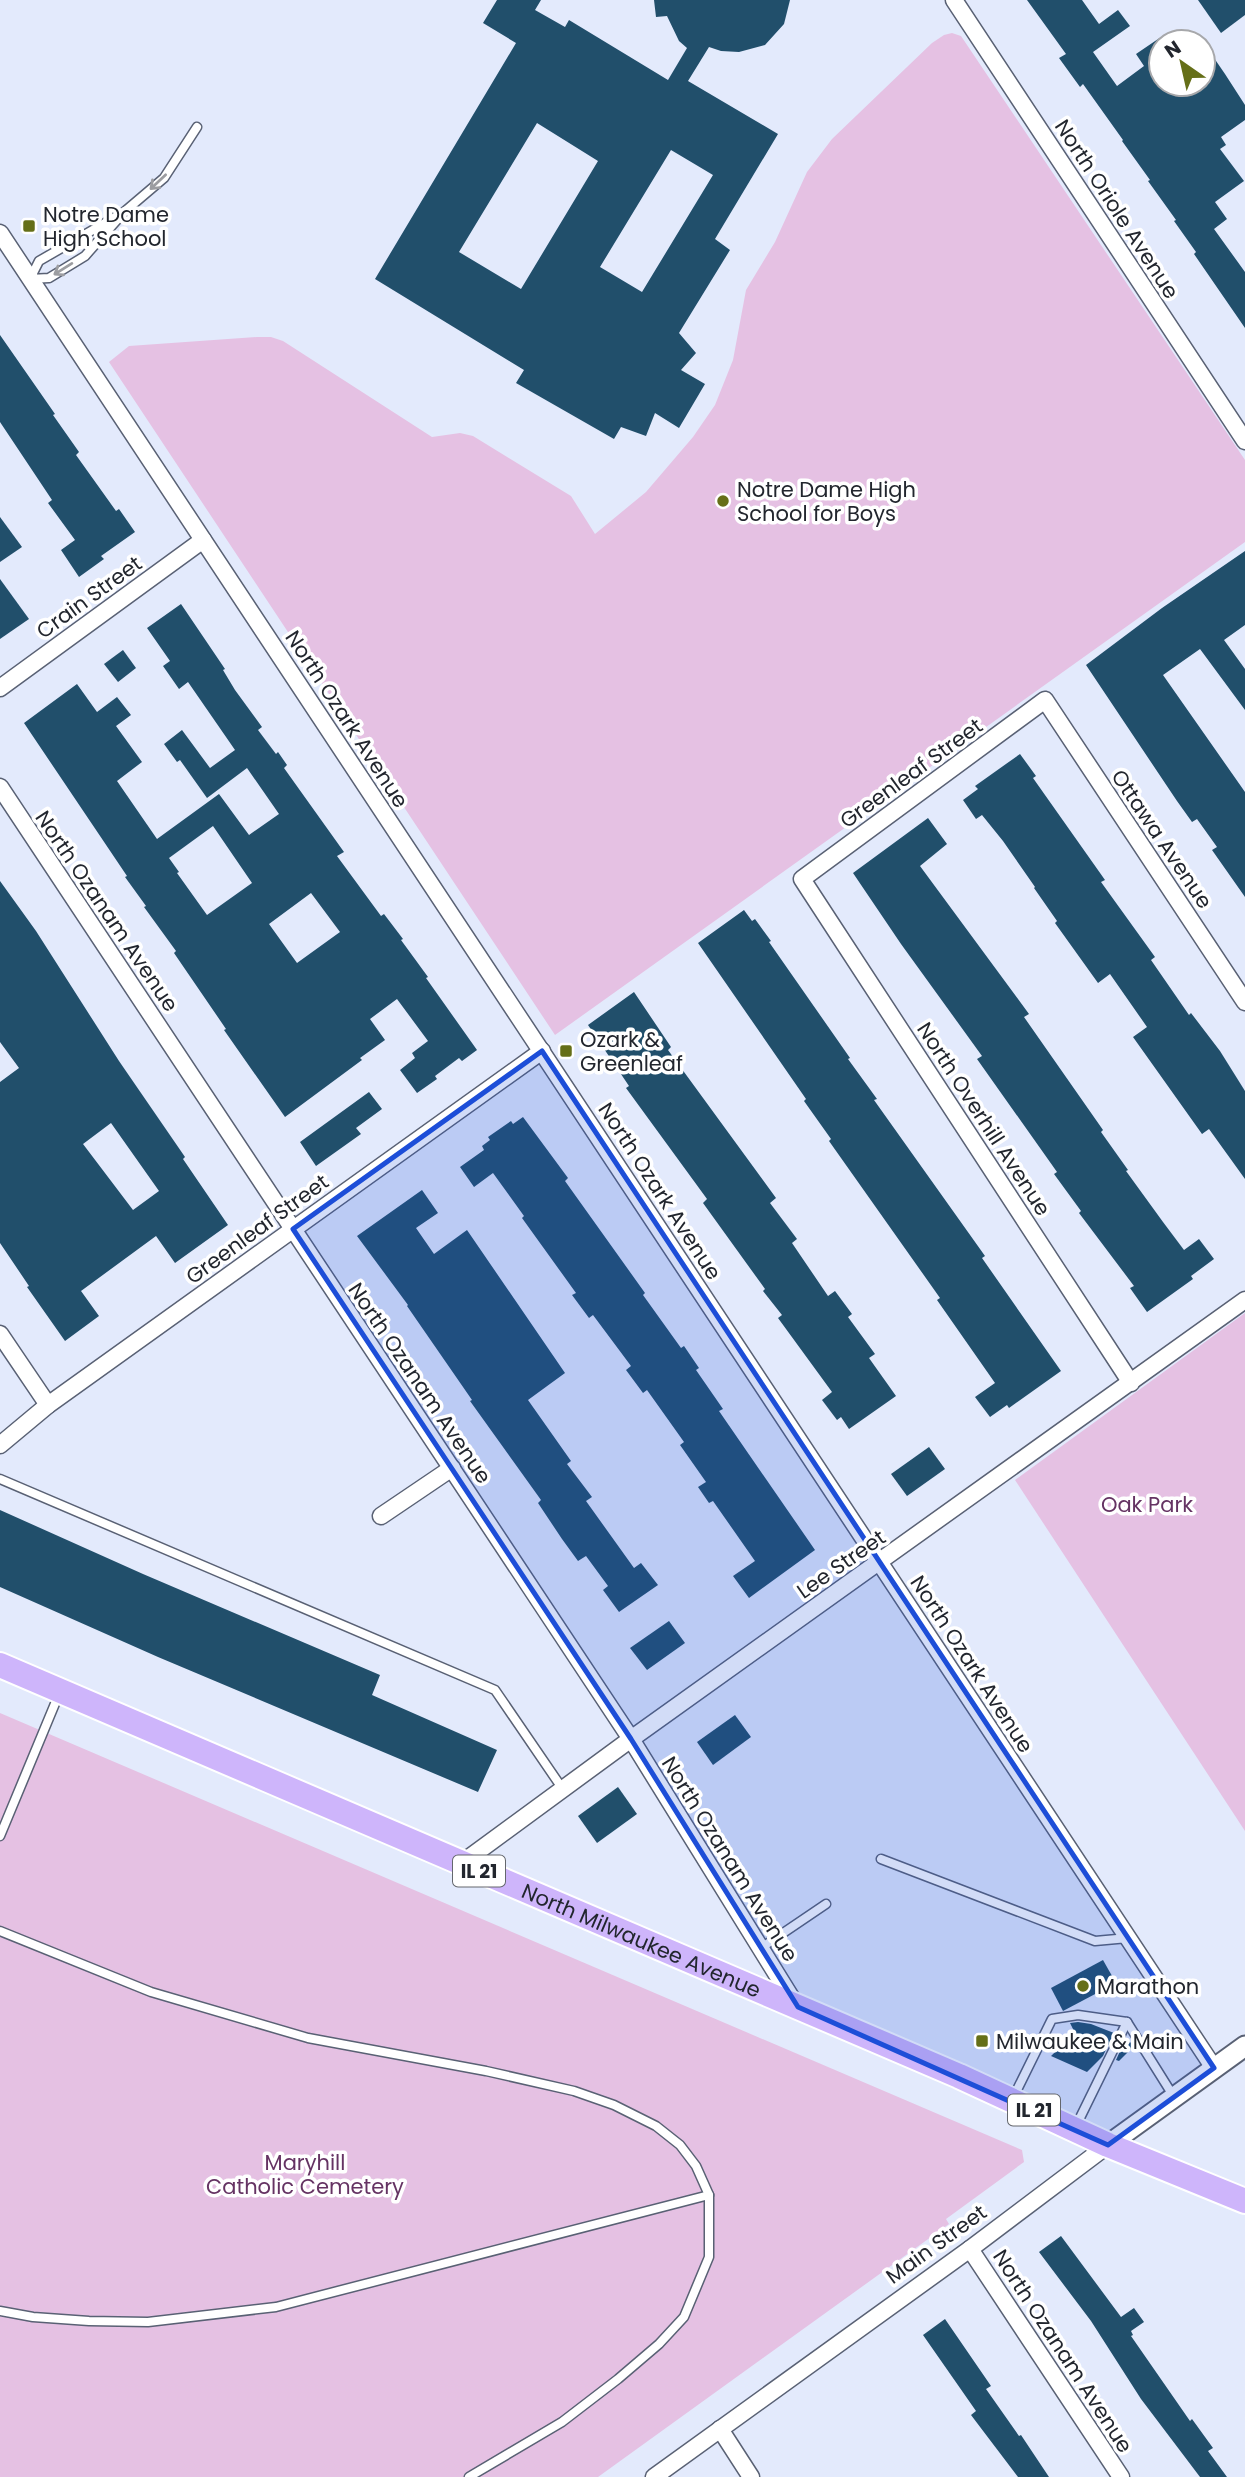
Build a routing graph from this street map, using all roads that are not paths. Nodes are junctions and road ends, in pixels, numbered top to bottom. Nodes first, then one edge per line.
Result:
1 (954, 0) edge
2 (197, 127) dead end
3 (124, 212) junction
4 (0, 233) edge
5 (30, 279) junction
6 (1245, 441) edge
7 (204, 541) junction
8 (0, 688) edge
9 (1045, 700) joint
10 (0, 787) edge
11 (802, 879) joint
12 (1245, 1002) edge
13 (542, 1051) junction
14 (293, 1229) junction
15 (1245, 1300) edge
16 (0, 1334) edge
17 (1130, 1383) junction
18 (48, 1405) junction
19 (0, 1445) edge
20 (452, 1468) junction
21 (0, 1479) edge
22 (381, 1516) dead end
23 (879, 1562) junction
24 (0, 1665) edge
25 (60, 1691) junction
26 (631, 1739) junction
27 (562, 1788) junction
28 (0, 1836) edge
29 (881, 1859) dead end
30 (462, 1863) junction
31 (826, 1904) dead end
32 (0, 1931) edge
33 (1128, 1938) junction
34 (761, 1948) junction
35 (798, 2007) junction
36 (1127, 2022) junction
37 (1245, 2046) edge
38 (1214, 2068) junction
39 (1174, 2097) junction
40 (1012, 2101) junction
41 (1075, 2129) junction
42 (1108, 2145) junction
43 (709, 2195) junction
44 (1245, 2201) edge
45 (970, 2249) junction
46 (0, 2311) edge
47 (720, 2430) junction
48 (469, 2477) edge
49 (653, 2477) edge
50 (751, 2477) edge
51 (1121, 2477) edge

1 - 6 street, North Oriole Avenue
2 -> 3 lane
3 - 5 lane
3 -> 5 lane
4 - 5 street, North Ozark Avenue
5 - 7 street, North Ozark Avenue
7 - 8 street, Crain Street
7 - 13 street, North Ozark Avenue
9 - 11 street, Greenleaf Street
9 - 12 street, Ottawa Avenue
10 - 14 street, North Ozanam Avenue
11 - 17 street, North Overhill Avenue
13 - 14 street, Greenleaf Street
13 - 23 street, North Ozark Avenue
14 - 18 street, Greenleaf Street
14 - 20 street, North Ozanam Avenue
15 - 17 street, Lee Street
16 - 18 street
17 - 23 street, Lee Street
18 - 19 street, Greenleaf Street
20 - 22 street
20 - 26 street, North Ozanam Avenue
21 - 27 lane
23 - 26 street, Lee Street
23 - 33 street, North Ozark Avenue
24 - 25 main road, North Milwaukee Avenue / IL 21
25 - 28 lane
25 - 30 main road, North Milwaukee Avenue / IL 21
26 - 27 street, Lee Street
26 - 34 street, North Ozanam Avenue
27 - 30 street, Lee Street
29 - 33 lane
30 - 35 main road, North Milwaukee Avenue / IL 21
31 - 34 lane
32 - 43 lane
33 - 38 street, North Ozark Avenue
34 - 35 street, North Ozanam Avenue
35 - 40 main road, North Milwaukee Avenue / IL 21
36 - 39 lane
36 - 40 lane
36 - 41 lane
37 - 38 street, Main Street
38 - 39 street, Main Street
39 - 42 street, Main Street
40 - 41 main road, North Milwaukee Avenue / IL 21
41 - 42 main road, North Milwaukee Avenue / IL 21
42 - 44 main road, North Milwaukee Avenue / IL 21
42 - 45 street, Main Street
43 - 46 lane
43 - 48 lane
45 - 47 street, Main Street
45 - 51 street, North Ozanam Avenue
47 - 49 street, Main Street
47 - 50 street

